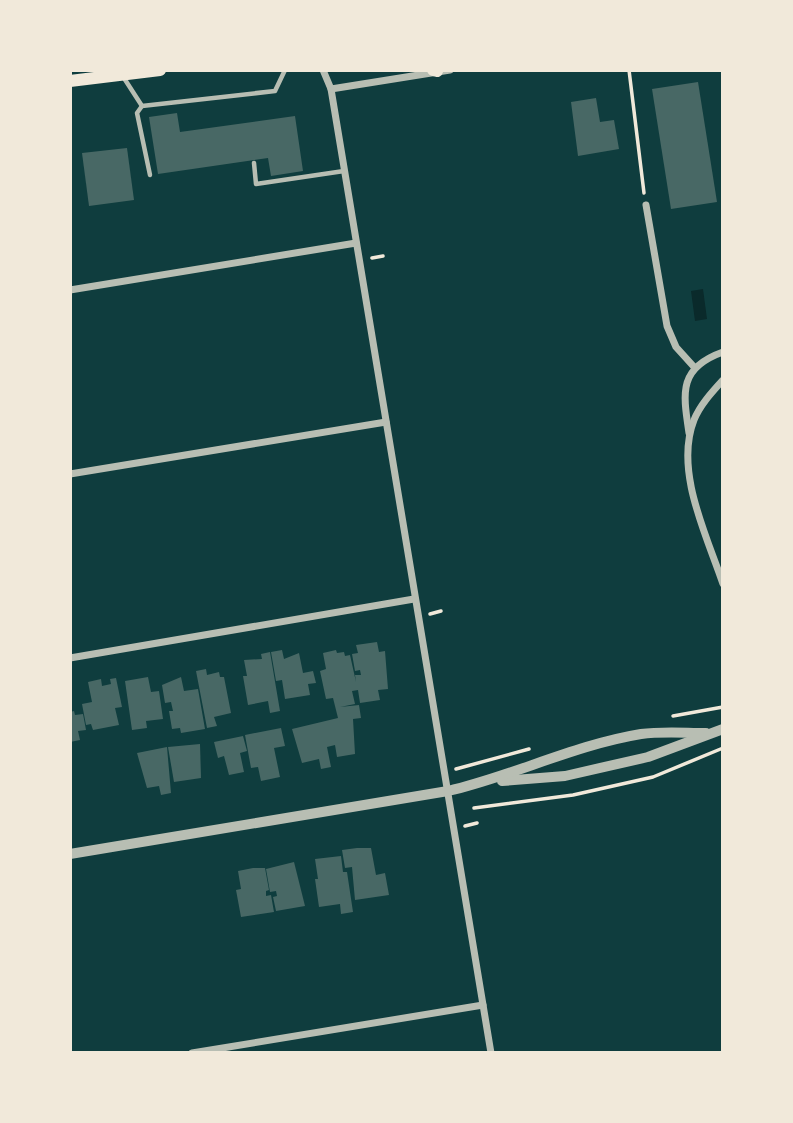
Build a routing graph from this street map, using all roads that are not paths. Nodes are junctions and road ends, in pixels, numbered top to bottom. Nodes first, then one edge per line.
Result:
1 (160, 70) edge
2 (285, 70) edge
3 (323, 70) edge
4 (440, 70) edge
5 (115, 73) edge
6 (70, 80) edge
7 (331, 89) junction
8 (142, 106) junction
9 (254, 163) dead end
10 (344, 171) junction
11 (150, 175) dead end
12 (646, 205) road end
13 (356, 243) junction
14 (70, 290) edge
15 (723, 352) edge
16 (695, 368) junction
17 (723, 380) edge
18 (386, 422) junction
19 (689, 438) junction
20 (70, 474) edge
21 (723, 584) edge
22 (414, 599) junction
23 (70, 658) edge
24 (723, 729) edge
25 (706, 733) junction
26 (489, 782) junction
27 (448, 791) junction
28 (70, 854) edge
29 (483, 1005) junction
30 (192, 1053) edge
31 (491, 1053) edge

1 - 5 main road
2 - 8 lane
3 - 7 street
4 - 7 street
5 - 6 main road
5 - 8 lane
7 - 10 street
8 - 11 lane
9 - 10 lane
10 - 13 street
12 - 16 street
13 - 14 street
13 - 18 street
15 - 16 street
16 - 19 street
17 - 19 street
18 - 20 street
18 - 22 street
19 - 21 street
22 - 23 street
22 - 27 street
24 - 25 street
25 - 26 street
25 - 26 street
26 - 27 street
27 - 28 street
27 - 29 street
29 - 30 street
29 - 31 street

